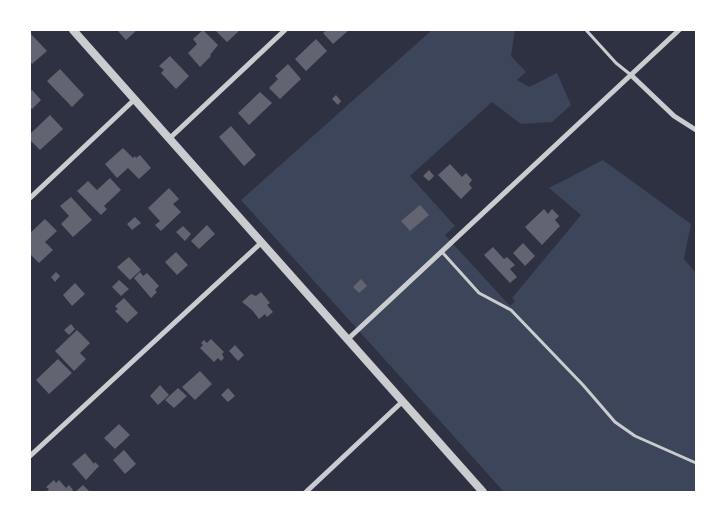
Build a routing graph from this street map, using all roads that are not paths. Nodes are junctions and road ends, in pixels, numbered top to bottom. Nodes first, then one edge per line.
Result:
1 (73, 30) edge
2 (285, 30) edge
3 (586, 30) edge
4 (679, 30) edge
5 (631, 75) junction
6 (135, 99) junction
7 (696, 130) edge
8 (170, 138) junction
9 (30, 198) edge
10 (262, 242) junction
11 (442, 252) junction
12 (348, 339) junction
13 (403, 401) junction
14 (30, 456) edge
15 (696, 463) edge
16 (306, 492) edge
17 (484, 492) edge

1 - 6 street
2 - 8 street
3 - 5 lane
4 - 5 street
5 - 7 street
5 - 11 street
6 - 8 street
6 - 9 street
8 - 10 street
10 - 12 street
10 - 14 street
11 - 12 street
11 - 15 lane
12 - 13 street
13 - 16 street
13 - 17 street

